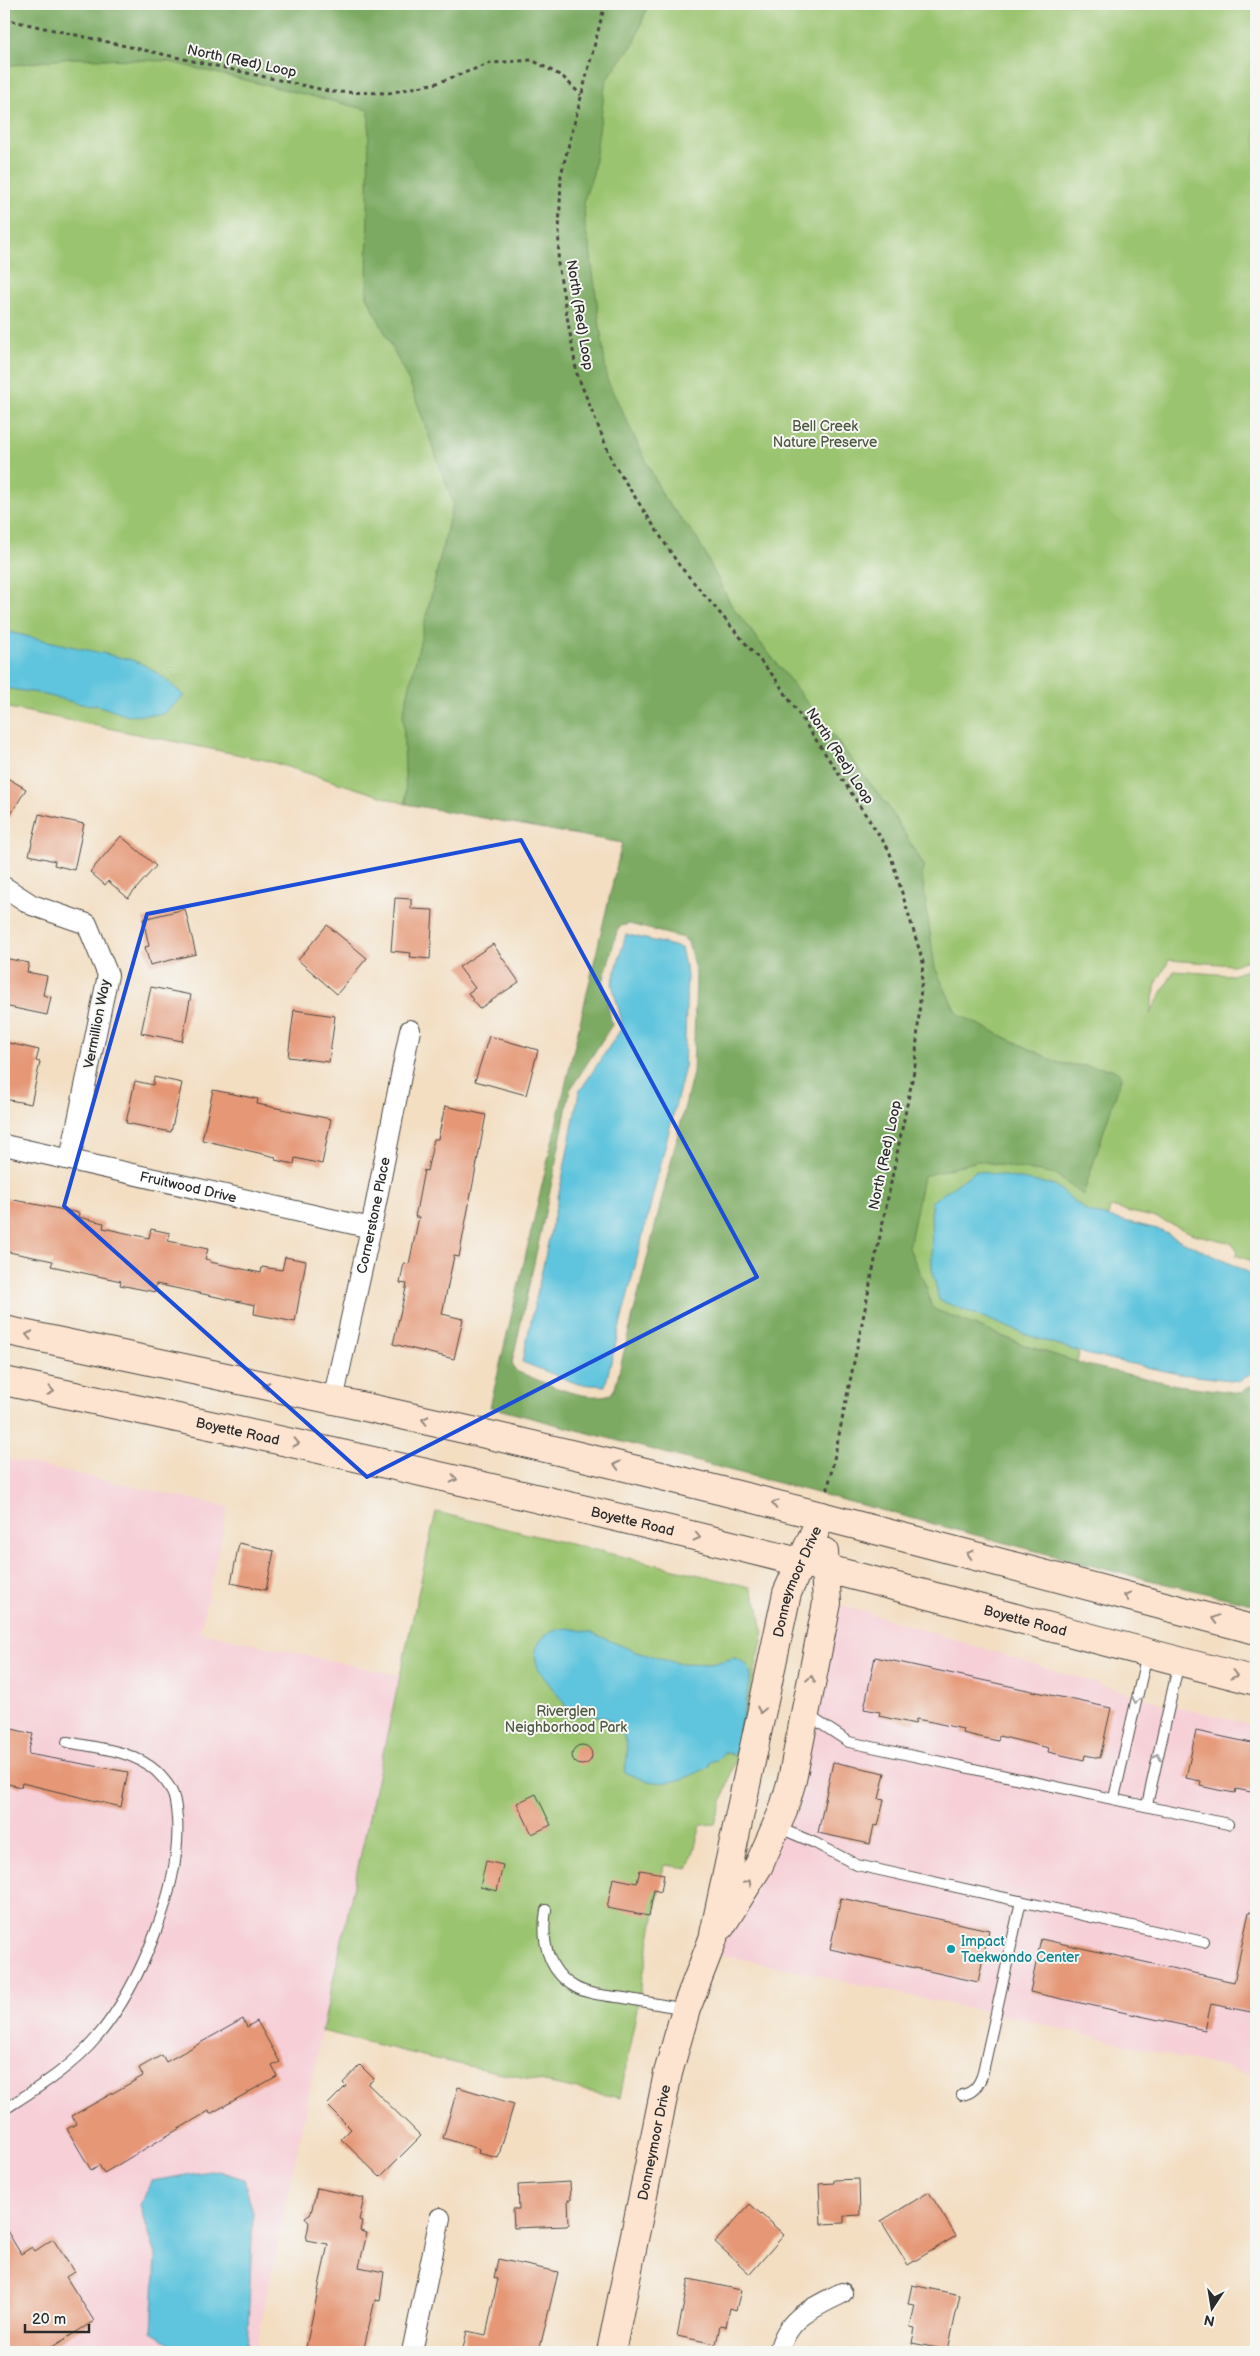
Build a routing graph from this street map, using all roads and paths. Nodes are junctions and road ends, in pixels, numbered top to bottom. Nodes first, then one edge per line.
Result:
1 (605, 4) edge
2 (4, 19) edge
3 (582, 96) junction
4 (4, 887) edge
5 (410, 1030) dead end
6 (4, 1145) edge
7 (70, 1159) junction
8 (371, 1228) junction
9 (4, 1330) edge
10 (4, 1380) edge
11 (333, 1400) junction
12 (830, 1480) dead end
13 (822, 1516) junction
14 (813, 1566) junction
15 (1256, 1630) edge
16 (1147, 1653) junction
17 (1179, 1661) junction
18 (1256, 1681) edge
19 (805, 1713) junction
20 (67, 1742) dead end
21 (1114, 1798) junction
22 (1147, 1805) junction
23 (1228, 1824) dead end
24 (777, 1827) junction
25 (1021, 1901) junction
26 (546, 1910) dead end
27 (713, 1939) junction
28 (1204, 1942) dead end
29 (686, 2009) junction
30 (962, 2095) dead end
31 (8, 2107) dead end
32 (440, 2218) dead end
33 (842, 2293) dead end
34 (412, 2352) edge
35 (612, 2352) edge
36 (779, 2352) edge

1 - 3 path, North (Red) Loop
2 - 3 path, North (Red) Loop
3 - 12 path, North (Red) Loop
4 - 7 street, Vermillion Way
5 - 8 street, Cornerstone Place
6 - 7 street, Fruitwood Drive
7 - 8 street, Fruitwood Drive
8 - 11 street, Cornerstone Place
11 -> 9 main road
10 -> 14 main road, Boyette Road
13 -> 11 main road
13 - 14 main road, Donneymoor Drive
15 -> 13 main road
14 - 16 main road, Boyette Road
19 -> 14 main road, Donneymoor Drive
14 -> 27 main road, Donneymoor Drive
16 - 17 main road, Boyette Road
16 -> 21 lane
17 -> 18 main road, Boyette Road
22 -> 17 lane
19 - 21 lane
19 - 24 main road, Donneymoor Drive
20 - 31 lane
21 - 22 lane
22 - 23 lane
24 - 25 lane
27 -> 24 main road, Donneymoor Drive
25 - 28 lane
25 - 30 lane
26 - 29 lane
27 - 29 main road, Donneymoor Drive
29 - 35 main road, Donneymoor Drive
32 - 34 street
33 - 36 street

